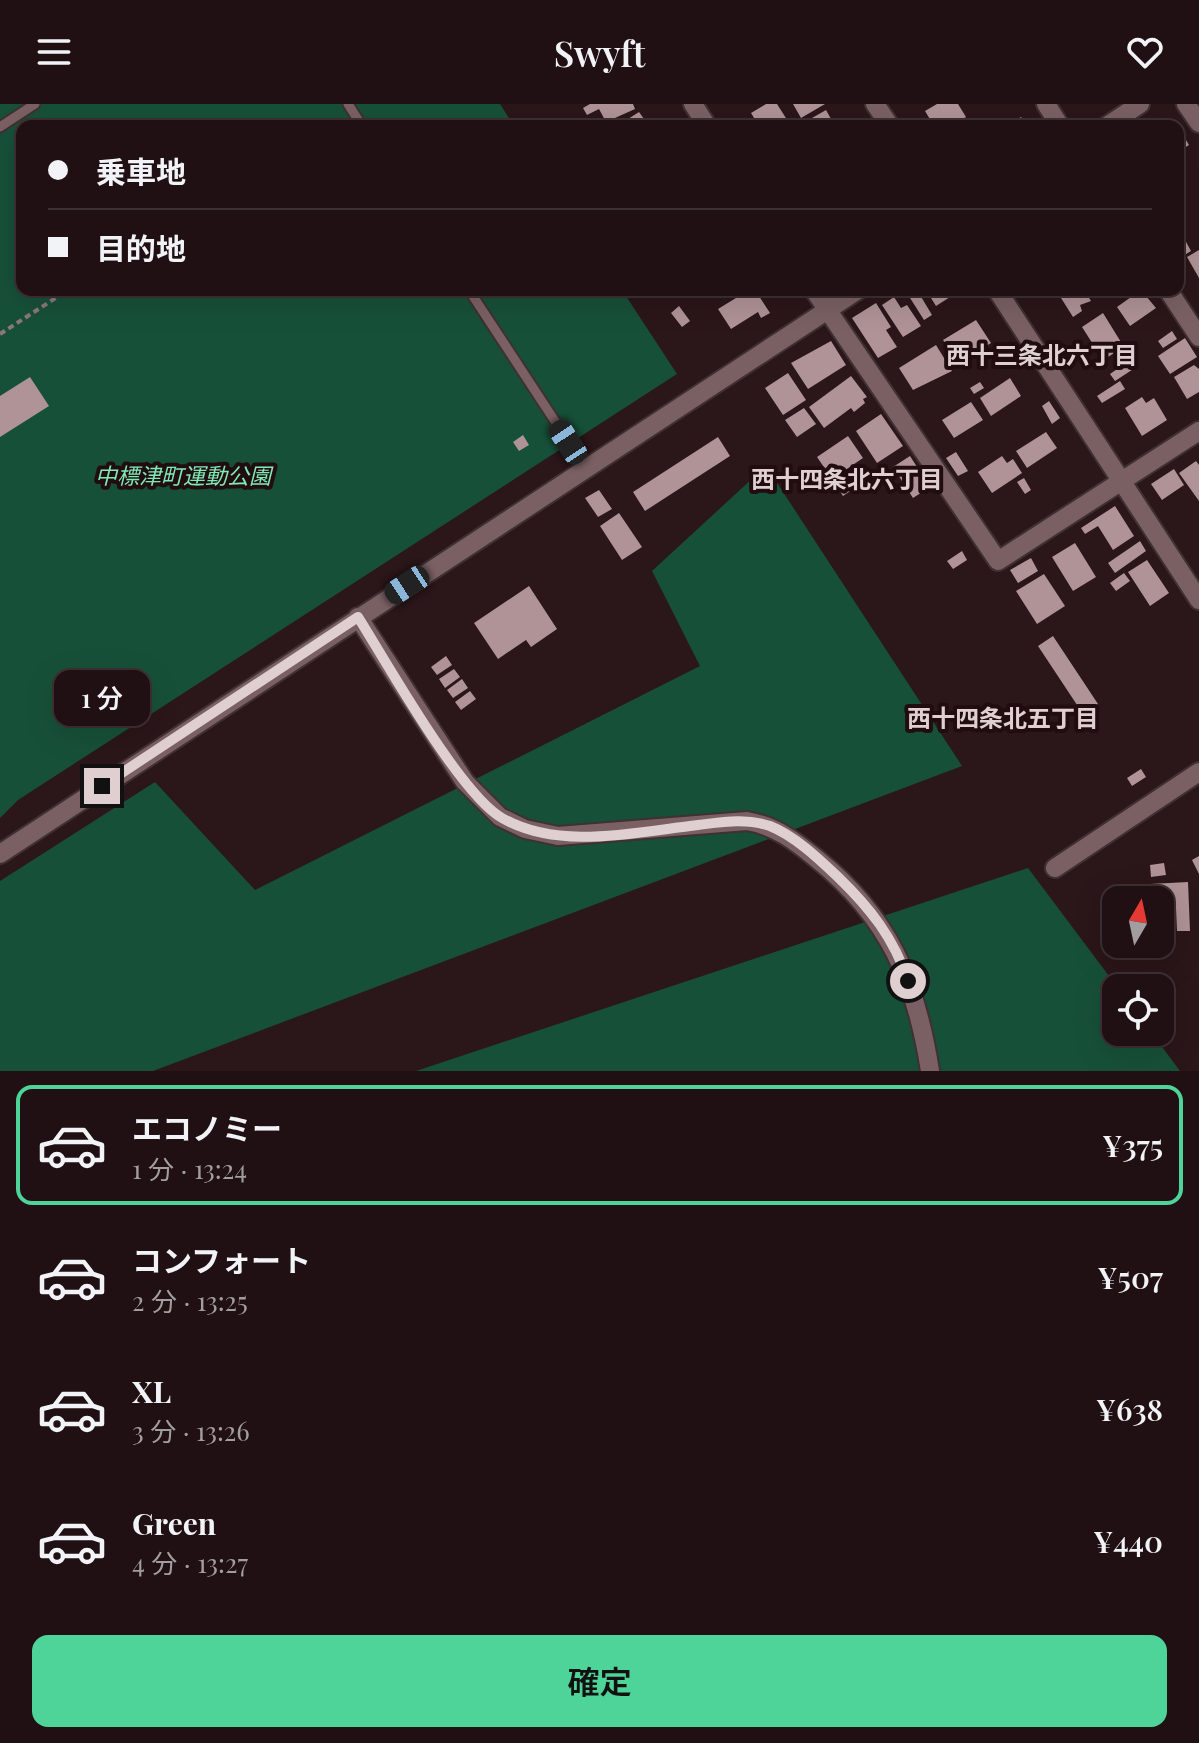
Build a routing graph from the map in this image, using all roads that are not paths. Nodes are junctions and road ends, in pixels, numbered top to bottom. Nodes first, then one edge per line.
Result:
1 (35, 104) edge
2 (1140, 104) edge
3 (1186, 104) edge
4 (1116, 120) edge
5 (1199, 123) edge
6 (0, 127) edge
7 (473, 296) edge
8 (818, 296) edge
9 (849, 296) edge
10 (1001, 296) edge
11 (1172, 296) edge
12 (828, 310) junction
13 (1199, 337) edge
14 (1199, 431) edge
15 (585, 467) junction
16 (1123, 481) junction
17 (1199, 600) edge
18 (358, 617) junction
19 (1199, 772) edge
20 (0, 854) edge
21 (1055, 868) dead end
22 (930, 1071) edge

1 - 6 lane
2 - 4 street
3 - 5 street
7 - 15 lane
8 - 12 street
9 - 12 street
10 - 16 street
11 - 13 street
12 - 15 street
12 - 16 street
14 - 16 street
15 - 18 street
16 - 17 street
18 - 20 street
18 - 22 street
19 - 21 street

